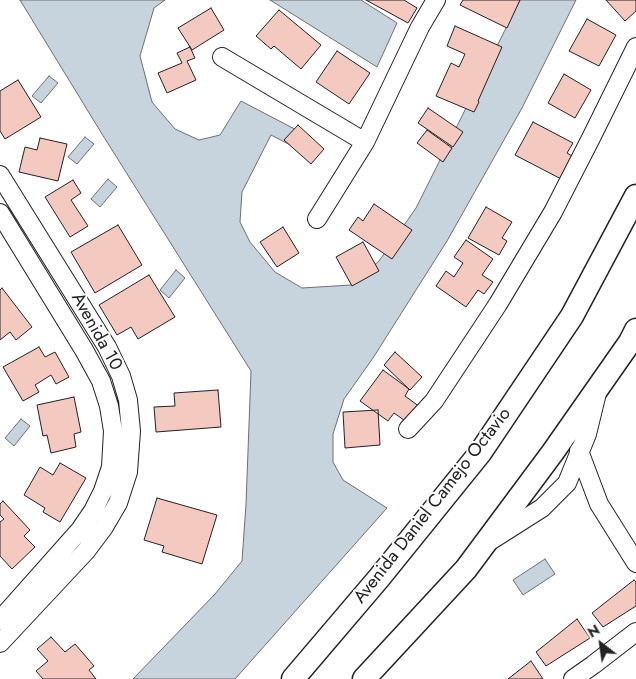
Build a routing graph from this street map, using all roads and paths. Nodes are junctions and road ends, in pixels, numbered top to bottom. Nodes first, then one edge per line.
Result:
1 (436, 0) edge
2 (636, 47) edge
3 (222, 57) dead end
4 (365, 142) junction
5 (0, 175) edge
6 (636, 196) edge
7 (0, 213) edge
8 (317, 219) dead end
9 (81, 304) junction
10 (62, 315) junction
11 (636, 330) edge
12 (599, 386) junction
13 (408, 429) dead end
14 (579, 452) junction
15 (567, 483) junction
16 (599, 504) junction
17 (484, 545) junction
18 (636, 563) edge
19 (35, 594) junction
20 (0, 620) edge
21 (636, 632) edge
22 (0, 643) edge
23 (294, 679) edge
24 (364, 679) edge
25 (573, 679) edge

1 - 4 street
2 - 13 street
3 - 4 street
4 - 8 street
5 - 9 street, Avenida 10
6 - 23 main road, Avenida Daniel Camejo Octavio
7 - 10 street, Avenida 10
9 - 10 street
9 - 19 street, Avenida 10
10 - 19 street, Avenida 10
11 - 12 main road
12 - 14 street
12 - 17 main road
14 - 15 street
14 - 16 street
15 - 16 street
15 - 17 street
16 - 18 street
17 - 24 main road
19 - 20 street, Avenida 10
19 - 22 street, Avenida 10
21 - 25 street

